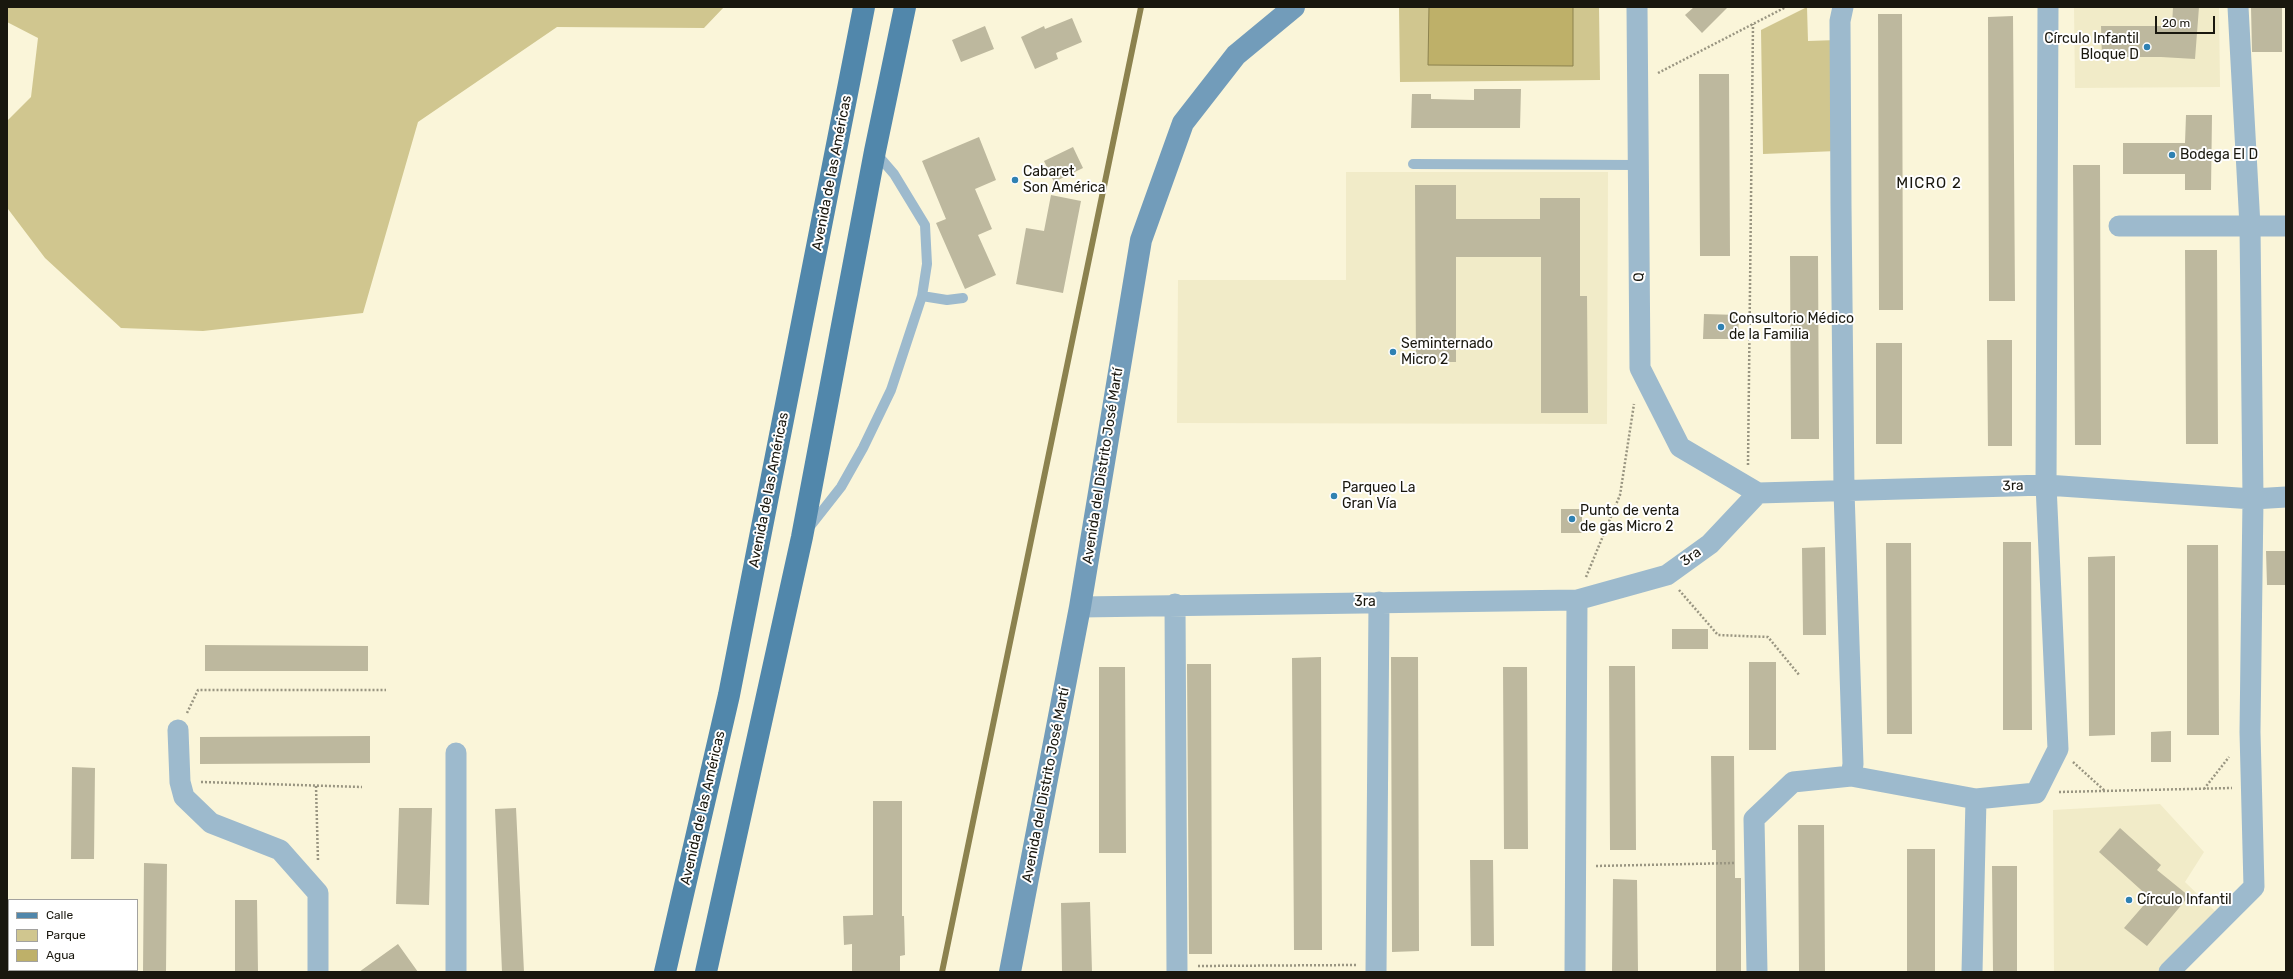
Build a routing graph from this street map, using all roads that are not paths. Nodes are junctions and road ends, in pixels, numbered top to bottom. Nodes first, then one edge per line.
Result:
1 (864, 7) edge
2 (905, 7) edge
3 (1294, 7) edge
4 (1637, 7) edge
5 (2048, 7) edge
6 (2238, 7) edge
7 (1839, 16) edge
8 (875, 151) junction
9 (1413, 164) dead end
10 (1638, 165) junction
11 (2119, 226) dead end
12 (2250, 226) junction
13 (2286, 226) edge
14 (922, 296) junction
15 (963, 298) dead end
16 (2046, 485) junction
17 (1753, 490) junction
18 (1844, 491) junction
19 (2286, 497) edge
20 (2253, 499) junction
21 (802, 537) junction
22 (1577, 600) junction
23 (1380, 602) junction
24 (1175, 604) junction
25 (1080, 607) junction
26 (178, 730) road end
27 (456, 753) dead end
28 (1851, 776) junction
29 (1976, 798) junction
30 (1177, 969) edge
31 (1376, 969) edge
32 (318, 972) edge
33 (456, 972) edge
34 (666, 972) edge
35 (706, 972) edge
36 (1010, 972) edge
37 (1575, 972) edge
38 (1756, 972) edge
39 (1972, 972) edge
40 (2169, 972) edge

1 - 34 main road, Avenida de las Américas
2 - 8 main road
3 - 25 main road, Avenida del Distrito José Martí
4 - 10 street, Q
5 - 16 street
6 - 12 street
7 - 18 street
8 - 14 lane
8 - 21 main road
9 - 10 lane
10 - 17 street, Q
11 - 12 street
12 - 13 street
12 - 20 street
14 - 15 lane
14 - 21 lane
16 - 18 street, 3ra
16 - 20 street, 3ra
16 - 29 street
17 - 18 street, 3ra
17 - 22 street, 3ra
18 - 28 street
19 - 20 street, 3ra
20 - 40 street
21 - 35 main road
22 - 23 street, 3ra
22 - 37 street
23 - 24 street, 3ra
23 - 31 street
24 - 25 street, 3ra
24 - 30 street
25 - 36 main road, Avenida del Distrito José Martí
26 - 32 street
27 - 33 street
28 - 29 street
28 - 38 street
29 - 39 street

